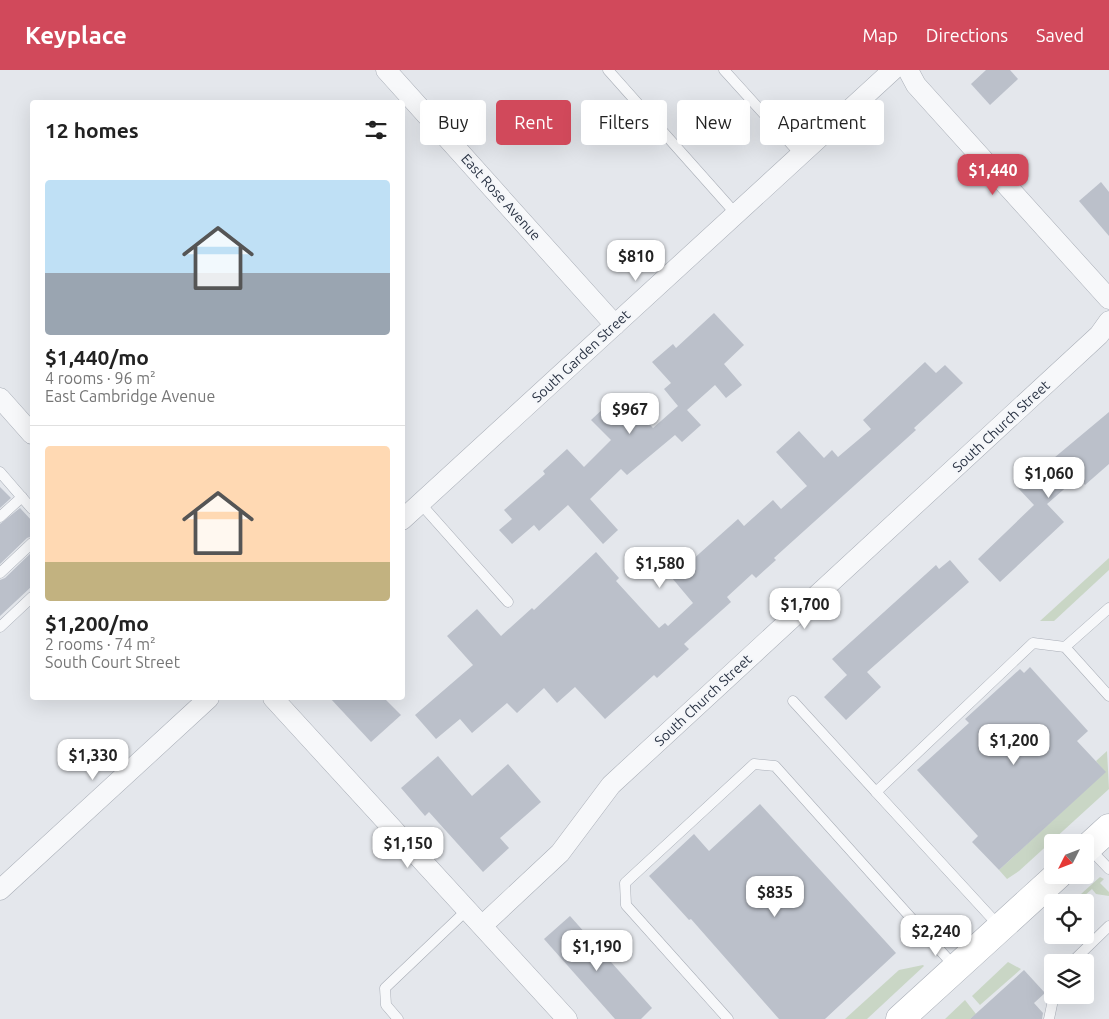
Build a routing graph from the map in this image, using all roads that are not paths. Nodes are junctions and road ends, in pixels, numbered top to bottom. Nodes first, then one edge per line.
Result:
1 (386, 70) edge
2 (608, 70) edge
3 (724, 70) edge
4 (893, 70) edge
5 (908, 70) edge
6 (801, 155) junction
7 (736, 214) junction
8 (1109, 298) edge
9 (1109, 321) edge
10 (615, 325) junction
11 (0, 398) edge
12 (30, 432) edge
13 (0, 472) edge
14 (22, 497) junction
15 (420, 503) junction
16 (30, 507) edge
17 (0, 517) edge
18 (405, 517) edge
19 (30, 545) edge
20 (0, 573) edge
21 (30, 599) edge
22 (508, 602) dead end
23 (1109, 608) edge
24 (0, 627) edge
25 (1065, 647) junction
26 (1109, 696) edge
27 (207, 700) edge
28 (275, 700) edge
29 (793, 701) dead end
30 (876, 792) junction
31 (1109, 828) edge
32 (1094, 842) edge
33 (1094, 855) edge
34 (1109, 869) edge
35 (1048, 884) edge
36 (0, 890) edge
37 (468, 909) junction
38 (483, 925) junction
39 (1109, 926) edge
40 (1000, 927) junction
41 (1080, 954) edge
42 (956, 968) junction
43 (1052, 1004) edge
44 (398, 1019) edge
45 (567, 1019) edge
46 (728, 1019) edge
47 (900, 1019) edge
48 (1049, 1019) edge

1 - 10 street, East Rose Avenue
2 - 7 lane
3 - 6 lane
4 - 6 street, South Garden Street
5 - 8 street
6 - 7 street, South Garden Street
7 - 10 street, South Garden Street
9 - 38 street, South Church Street
10 - 15 street, South Garden Street
11 - 12 street
13 - 14 lane
14 - 16 lane
14 - 17 lane
15 - 18 street, South Garden Street
15 - 22 lane
19 - 20 lane
21 - 24 lane
23 - 25 lane
25 - 26 lane
25 - 30 lane
27 - 36 street
28 - 37 street
29 - 30 lane
30 - 40 lane
31 - 32 street
33 - 34 lane
35 - 40 street
37 - 38 street
37 - 44 lane
38 - 45 street
39 - 41 lane
40 - 42 street
42 - 46 lane
42 - 47 street
43 - 48 lane

